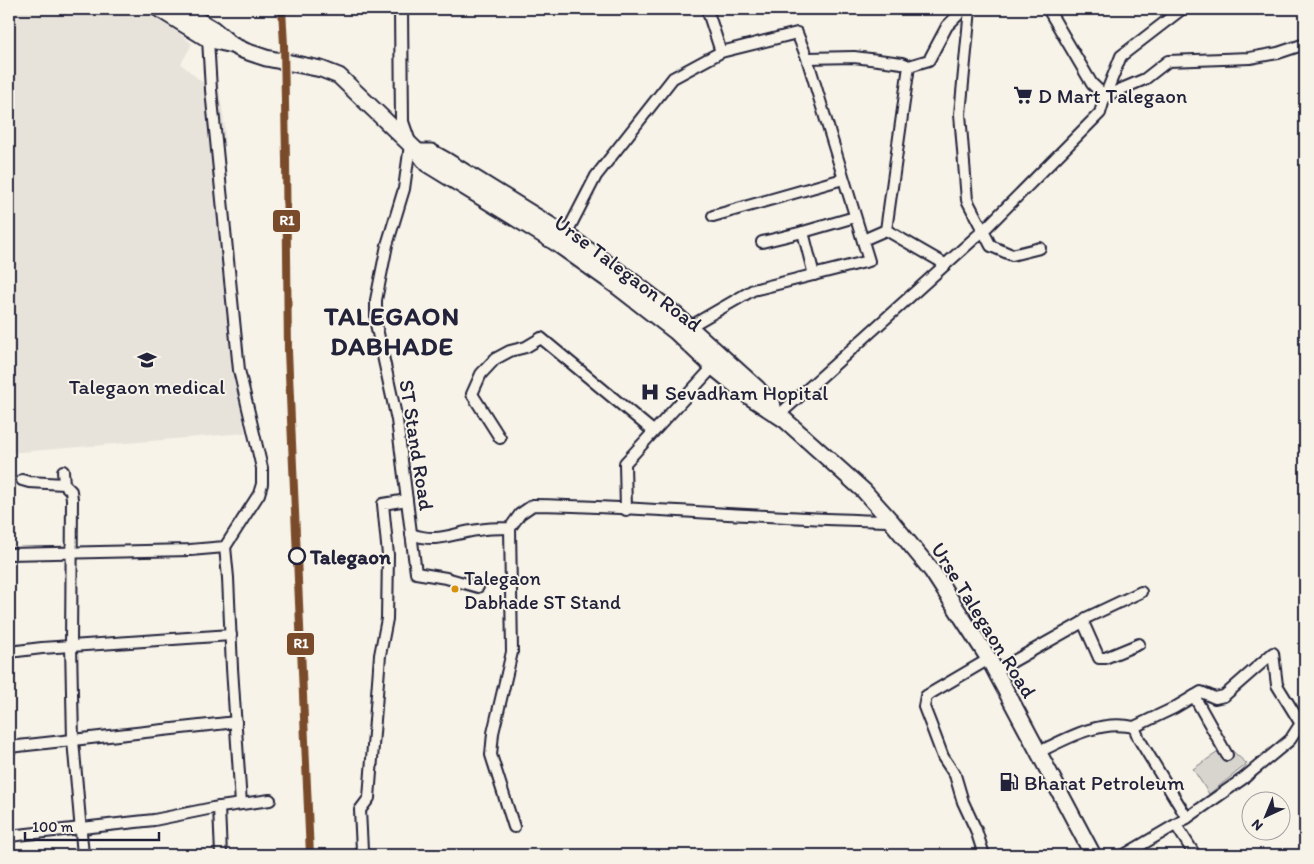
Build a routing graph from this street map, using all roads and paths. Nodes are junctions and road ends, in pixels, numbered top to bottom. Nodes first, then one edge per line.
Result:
1 (159, 9) edge
2 (179, 9) edge
3 (401, 9) edge
4 (707, 9) edge
5 (964, 9) edge
6 (970, 9) edge
7 (1048, 9) edge
8 (1182, 9) edge
9 (208, 39) junction
10 (1305, 44) edge
11 (232, 45) junction
12 (722, 52) junction
13 (807, 58) junction
14 (909, 66) junction
15 (1105, 96) junction
16 (420, 150) junction
17 (843, 179) junction
18 (713, 216) dead end
19 (855, 216) junction
20 (886, 230) junction
21 (983, 231) junction
22 (803, 232) junction
23 (862, 240) junction
24 (563, 241) junction
25 (762, 242) dead end
26 (1040, 248) dead end
27 (945, 264) junction
28 (814, 275) junction
29 (690, 327) junction
30 (713, 368) junction
31 (783, 417) junction
32 (653, 432) junction
33 (500, 438) dead end
34 (63, 471) dead end
35 (22, 480) dead end
36 (64, 484) junction
37 (407, 500) junction
38 (626, 510) junction
39 (891, 521) junction
40 (510, 528) junction
41 (411, 534) junction
42 (225, 547) junction
43 (72, 553) junction
44 (9, 554) edge
45 (478, 587) dead end
46 (1141, 592) dead end
47 (1083, 622) junction
48 (231, 635) junction
49 (1139, 644) dead end
50 (71, 646) junction
51 (9, 652) edge
52 (992, 665) junction
53 (1194, 696) junction
54 (1303, 720) edge
55 (236, 722) junction
56 (1134, 727) junction
57 (73, 740) junction
58 (9, 748) edge
59 (1039, 752) junction
60 (1227, 755) dead end
61 (270, 800) dead end
62 (241, 804) junction
63 (219, 807) junction
64 (1187, 818) junction
65 (1176, 825) junction
66 (514, 827) dead end
67 (81, 828) junction
68 (9, 836) edge
69 (362, 850) dead end
70 (83, 855) edge
71 (221, 855) edge
72 (984, 855) edge
73 (1093, 855) edge
74 (1124, 855) edge
75 (1195, 855) edge

1 - 9 highway
2 - 11 highway
3 - 16 main road
4 - 12 street
5 - 14 street
6 - 21 street
7 - 15 street
8 - 15 street
9 - 11 highway
9 - 42 street
10 - 15 street
11 - 16 highway, Urse Talegaon Road
12 - 13 street
12 - 24 street
13 - 14 street
13 - 17 street
14 - 20 street
15 - 21 street
16 - 24 highway, Urse Talegaon Road
16 - 37 street, ST Stand Road
17 - 18 street
17 - 19 street
19 - 22 street
19 - 23 street
20 - 23 street
20 - 27 street
21 - 26 street
21 - 27 street
22 - 25 street
22 - 28 street
23 - 28 street
24 - 29 highway
24 - 30 highway, Urse Talegaon Road
27 - 31 street
28 - 29 street
29 - 31 highway
30 - 31 highway, Urse Talegaon Road
30 - 32 street
31 - 39 highway, Urse Talegaon Road
32 - 33 street
32 - 38 street
34 - 36 street
35 - 36 street
36 - 43 street
37 - 41 street, ST Stand Road
37 - 69 street
38 - 39 street
38 - 40 street
39 - 52 highway, Urse Talegaon Road
40 - 41 street
40 - 66 street
41 - 45 street, ST Stand Road
42 - 43 street
42 - 48 street
43 - 44 street
43 - 50 street
46 - 47 street
47 - 49 street
47 - 52 street
48 - 50 street
48 - 55 street
50 - 51 street
50 - 57 street
52 - 59 highway, Urse Talegaon Road
52 - 72 street
53 - 54 street
53 - 56 street
53 - 60 street
54 - 64 street
55 - 57 street
55 - 62 street
56 - 59 street
56 - 64 street
57 - 58 street
57 - 67 street
59 - 73 highway, Urse Talegaon Road
61 - 62 street
62 - 63 street
63 - 67 street
63 - 71 street
64 - 65 street
65 - 74 street
65 - 75 street
67 - 68 street
67 - 70 street

